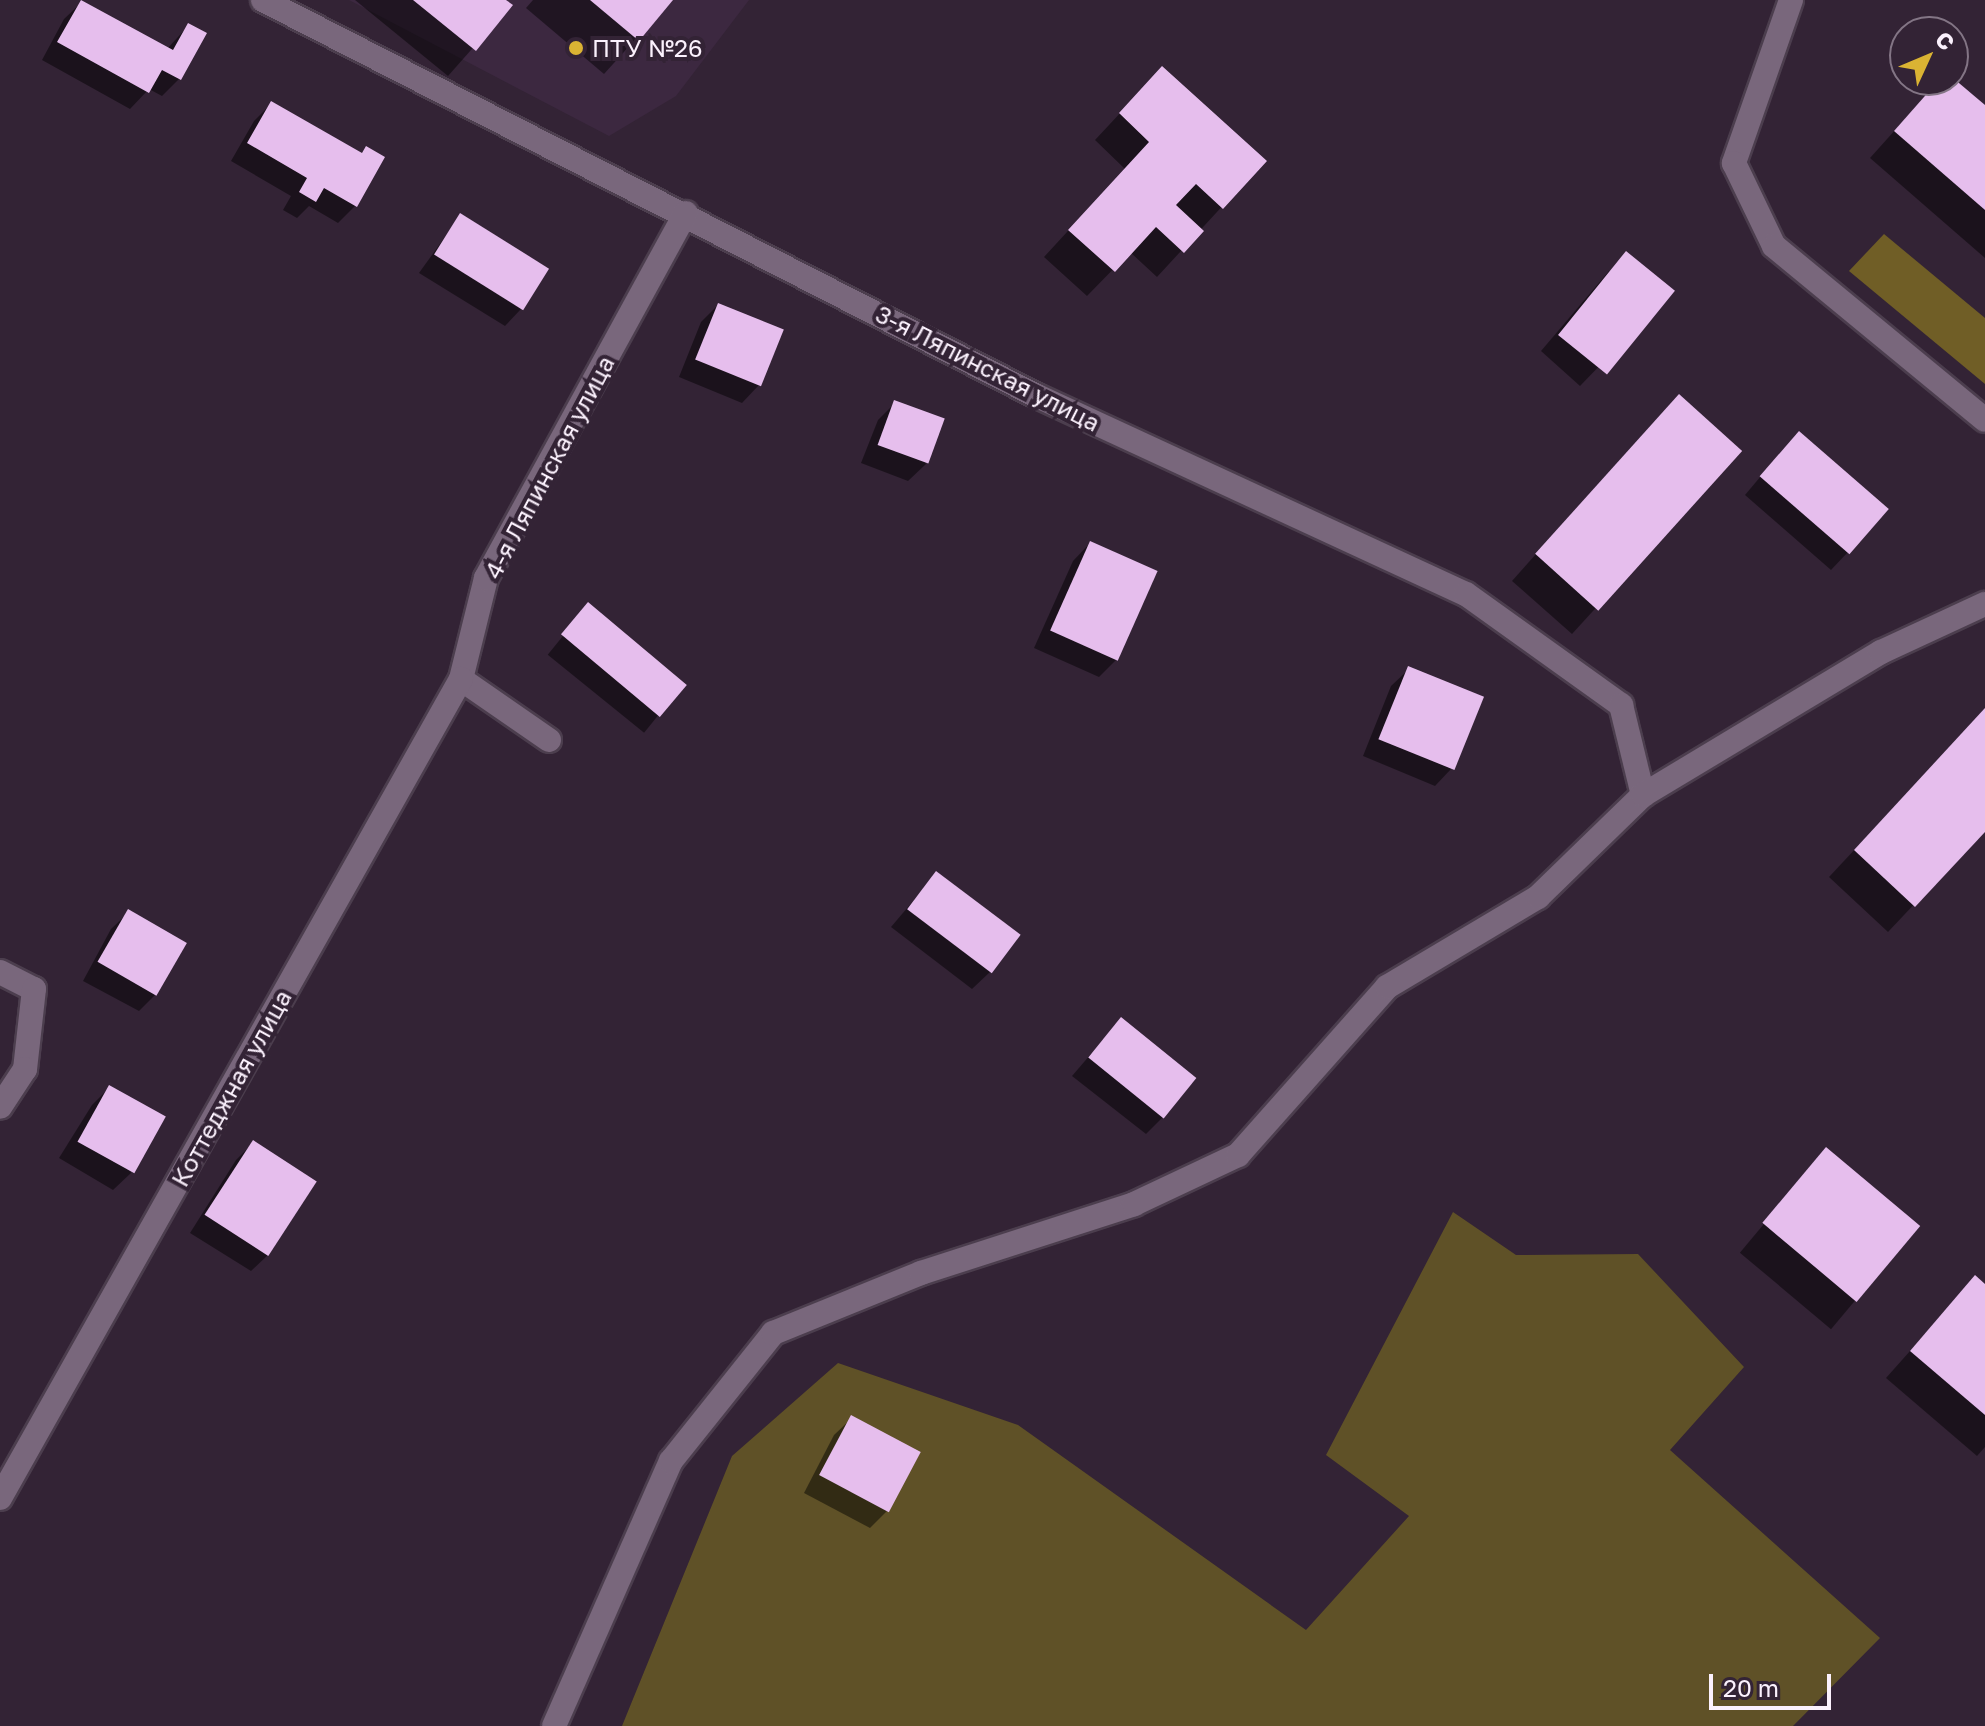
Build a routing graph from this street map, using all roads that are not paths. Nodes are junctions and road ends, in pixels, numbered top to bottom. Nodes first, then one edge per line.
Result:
1 (263, 0) edge
2 (1791, 0) edge
3 (686, 213) junction
4 (1985, 420) edge
5 (1985, 604) edge
6 (461, 679) junction
7 (549, 740) dead end
8 (1643, 795) junction
9 (0, 972) edge
10 (0, 1107) edge
11 (0, 1498) edge
12 (554, 1726) edge

1 - 3 street, 3-я Ляпинская улица
2 - 4 street
3 - 6 street, 4-я Ляпинская улица
3 - 8 street, 3-я Ляпинская улица
5 - 8 street
6 - 7 street
6 - 11 street, Коттеджная улица
8 - 12 street
9 - 10 street

